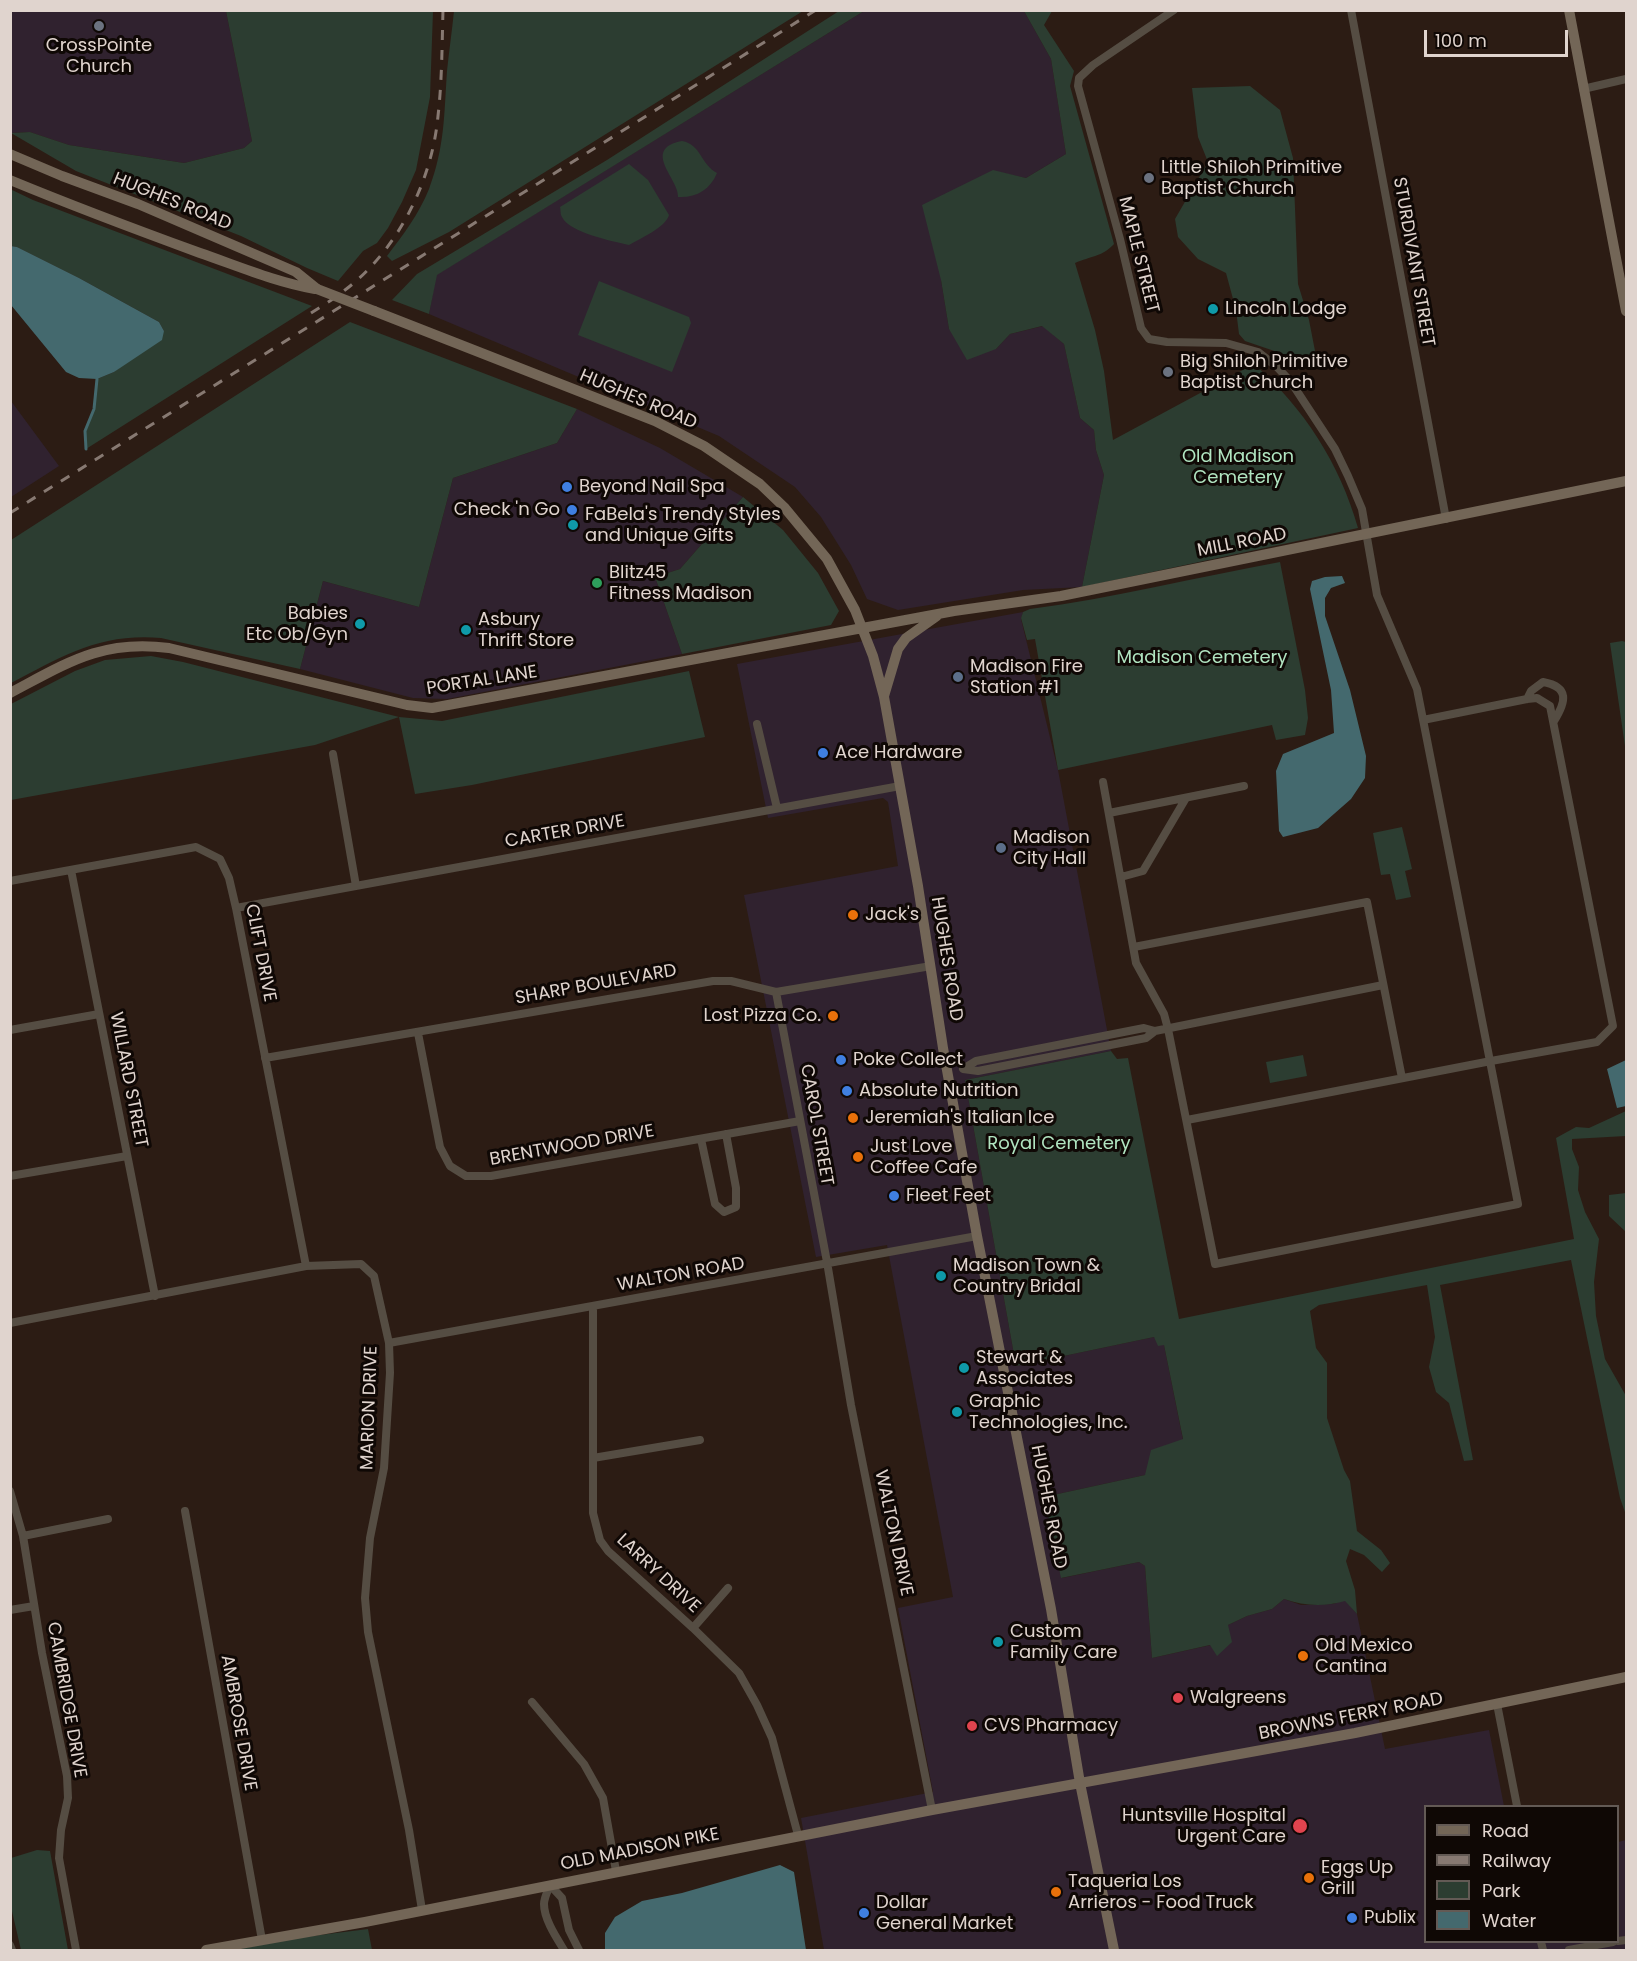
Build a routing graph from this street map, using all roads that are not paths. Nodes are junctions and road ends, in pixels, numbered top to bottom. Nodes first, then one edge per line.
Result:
1 (1174, 10) edge
2 (1351, 10) edge
3 (1569, 10) edge
4 (1626, 79) edge
5 (1583, 89) junction
6 (10, 154) edge
7 (10, 180) edge
8 (317, 289) junction
9 (1626, 311) edge
10 (1626, 481) edge
11 (1446, 519) junction
12 (1367, 534) junction
13 (941, 613) junction
14 (862, 627) junction
15 (10, 693) edge
16 (884, 697) junction
17 (1527, 699) junction
18 (1423, 720) junction
19 (1554, 721) junction
20 (757, 724) dead end
21 (333, 754) dead end
22 (1103, 782) dead end
23 (900, 786) junction
24 (1244, 786) dead end
25 (1186, 798) junction
26 (777, 808) junction
27 (1109, 813) junction
28 (71, 870) junction
29 (1121, 877) junction
30 (10, 881) edge
31 (356, 886) junction
32 (236, 908) junction
33 (1134, 947) junction
34 (931, 966) junction
35 (1383, 985) junction
36 (776, 992) junction
37 (99, 1014) junction
38 (10, 1029) edge
39 (1168, 1029) junction
40 (1155, 1031) junction
41 (418, 1033) junction
42 (1080, 1041) junction
43 (1082, 1051) junction
44 (266, 1058) junction
45 (1491, 1061) junction
46 (963, 1069) junction
47 (947, 1073) junction
48 (1402, 1078) junction
49 (1187, 1120) junction
50 (800, 1121) junction
51 (726, 1134) junction
52 (700, 1139) junction
53 (127, 1156) junction
54 (10, 1176) edge
55 (977, 1236) junction
56 (827, 1263) junction
57 (306, 1266) junction
58 (155, 1296) junction
59 (593, 1307) junction
60 (10, 1323) edge
61 (389, 1343) junction
62 (700, 1440) dead end
63 (593, 1458) junction
64 (10, 1491) edge
65 (185, 1511) dead end
66 (108, 1519) dead end
67 (22, 1536) junction
68 (728, 1588) dead end
69 (34, 1606) junction
70 (10, 1610) edge
71 (693, 1628) junction
72 (1626, 1677) edge
73 (532, 1702) dead end
74 (1497, 1704) junction
75 (1080, 1783) junction
76 (1517, 1805) edge
77 (932, 1810) junction
78 (798, 1835) junction
79 (616, 1871) junction
80 (550, 1885) junction
81 (422, 1910) junction
82 (262, 1940) junction
83 (1603, 1943) edge
84 (10, 1945) edge
85 (12, 1950) edge
86 (76, 1950) edge
87 (206, 1950) edge
88 (564, 1950) edge
89 (579, 1950) edge
90 (1114, 1950) edge
91 (1569, 1950) edge

1 - 12 street, MAPLE STREET
2 - 11 street, STURDIVANT STREET
3 - 5 main road
4 - 5 street
5 - 9 main road
6 - 8 main road, HUGHES ROAD
7 - 8 main road, HUGHES ROAD
8 - 14 main road, HUGHES ROAD, bridge
10 - 11 main road, MILL ROAD
11 - 12 main road, MILL ROAD
12 - 13 main road, MILL ROAD
12 - 18 street
13 - 14 main road, MILL ROAD
13 - 16 main road
14 - 15 main road, PORTAL LANE
14 - 16 main road, HUGHES ROAD
16 - 23 main road, HUGHES ROAD
17 - 18 street
17 - 19 street
17 - 19 street
18 - 45 street
19 - 45 street
20 - 26 street
21 - 31 street
22 - 27 street
23 - 26 street, CARTER DRIVE
23 - 34 main road, HUGHES ROAD
24 - 25 street
25 - 27 street
25 - 29 street
26 - 31 street, CARTER DRIVE
27 - 29 street
28 - 30 street, CLIFT DRIVE
28 - 32 street, CLIFT DRIVE
28 - 37 street, WILLARD STREET
29 - 33 street
31 - 32 street, CARTER DRIVE
32 - 44 street, CLIFT DRIVE
33 - 35 street
33 - 39 street
34 - 36 street, SHARP BOULEVARD
34 - 47 main road, HUGHES ROAD
35 - 39 street
35 - 48 street
36 - 41 street, SHARP BOULEVARD
36 - 50 street, CAROL STREET
37 - 38 street
37 - 53 street, WILLARD STREET
39 - 40 street
39 - 49 street
40 - 42 street
40 - 43 street
41 - 44 street, SHARP BOULEVARD
41 - 52 street, BRENTWOOD DRIVE
42 - 43 street
42 - 46 street
43 - 46 street
44 - 57 street, CLIFT DRIVE
45 - 48 street
45 - 49 street
46 - 47 street
47 - 55 main road, HUGHES ROAD
48 - 49 street
50 - 51 street, BRENTWOOD DRIVE
50 - 56 street, CAROL STREET
51 - 52 street, BRENTWOOD DRIVE
51 - 52 street
53 - 54 street
53 - 58 street, WILLARD STREET
55 - 56 street, WALTON ROAD
55 - 75 main road, HUGHES ROAD
56 - 59 street, WALTON ROAD
56 - 77 street, WALTON DRIVE
57 - 58 street, MARION DRIVE
57 - 61 street, MARION DRIVE
58 - 60 street, MARION DRIVE
59 - 61 street, WALTON ROAD
59 - 63 street, LARRY DRIVE
61 - 81 street, MARION DRIVE
62 - 63 street
63 - 71 street, LARRY DRIVE
64 - 67 street, CAMBRIDGE DRIVE
65 - 82 street, AMBROSE DRIVE
66 - 67 street
67 - 69 street, CAMBRIDGE DRIVE
68 - 71 street
69 - 70 street
69 - 86 street, CAMBRIDGE DRIVE
71 - 78 street, LARRY DRIVE
72 - 74 main road, BROWNS FERRY ROAD
73 - 79 street
74 - 75 main road, BROWNS FERRY ROAD
74 - 76 street
75 - 77 main road, OLD MADISON PIKE
75 - 90 main road, HUGHES ROAD
77 - 78 main road, OLD MADISON PIKE
78 - 79 main road, OLD MADISON PIKE
79 - 80 main road, OLD MADISON PIKE
80 - 81 main road, OLD MADISON PIKE
80 - 88 street
80 - 89 street
81 - 82 main road, OLD MADISON PIKE
82 - 87 main road, OLD MADISON PIKE
83 - 91 street
84 - 85 street

